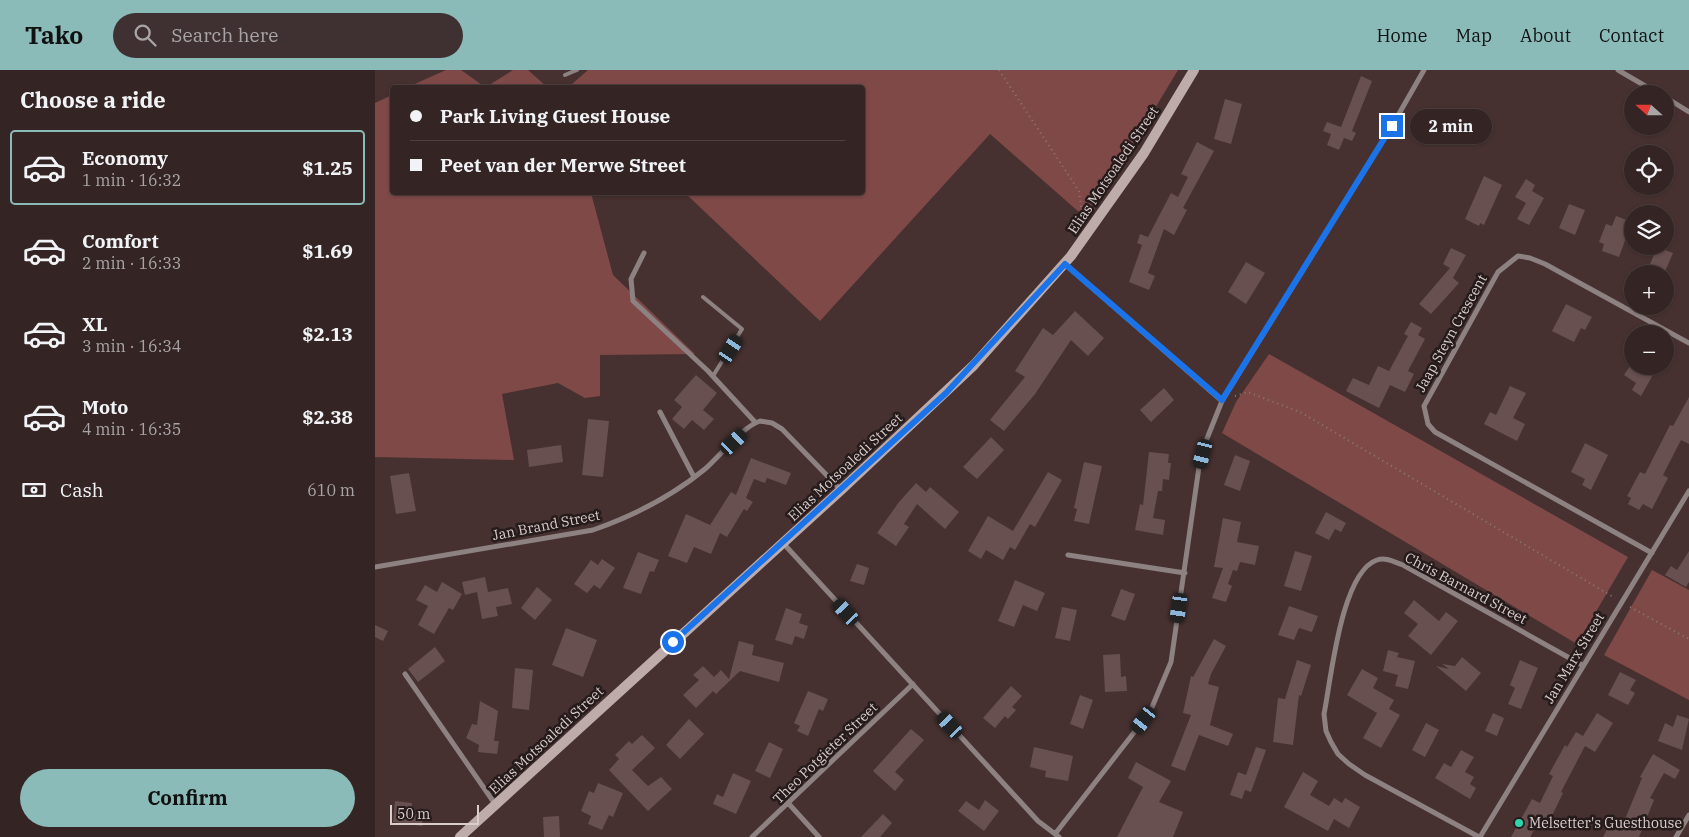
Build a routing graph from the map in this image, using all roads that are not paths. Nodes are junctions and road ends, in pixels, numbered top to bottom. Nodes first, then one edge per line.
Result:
1 (577, 70) edge
2 (1194, 70) edge
3 (1424, 70) edge
4 (1618, 70) edge
5 (565, 75) dead end
6 (1644, 85) edge
7 (1674, 103) edge
8 (1689, 112) edge
9 (644, 254) dead end
10 (1065, 264) junction
11 (703, 297) dead end
12 (1689, 343) edge
13 (713, 376) junction
14 (1222, 400) junction
15 (660, 412) dead end
16 (755, 422) junction
17 (694, 477) junction
18 (841, 490) junction
19 (1689, 491) edge
20 (783, 543) junction
21 (1652, 553) junction
22 (1068, 555) dead end
23 (375, 567) edge
24 (1185, 573) junction
25 (1582, 665) junction
26 (405, 674) dead end
27 (913, 684) junction
28 (789, 804) junction
29 (495, 805) junction
30 (1689, 815) edge
31 (1057, 836) edge
32 (461, 837) edge
33 (752, 837) edge
34 (819, 837) edge
35 (1480, 837) edge
36 (1676, 837) edge

1 - 5 lane
2 - 10 street, Elias Motsoaledi Street
3 - 14 street
4 - 6 street
7 - 8 street
9 - 13 street
10 - 14 street
10 - 18 street, Elias Motsoaledi Street
11 - 13 lane
12 - 21 street, Jaap Steyn Crescent
13 - 16 street
14 - 24 street
15 - 17 street
16 - 17 street, Jan Brand Street
16 - 18 street
17 - 23 street, Jan Brand Street
18 - 20 street, Elias Motsoaledi Street
19 - 21 street, Jan Marx Street
20 - 27 street
20 - 29 street, Elias Motsoaledi Street
21 - 25 street, Jan Marx Street
22 - 24 street
24 - 31 street
25 - 35 street, Jan Marx Street
25 - 35 street, Chris Barnard Street
26 - 29 street
27 - 28 street, Theo Potgieter Street
27 - 31 street
28 - 33 street, Theo Potgieter Street
28 - 34 street
29 - 32 street, Elias Motsoaledi Street
30 - 36 street

